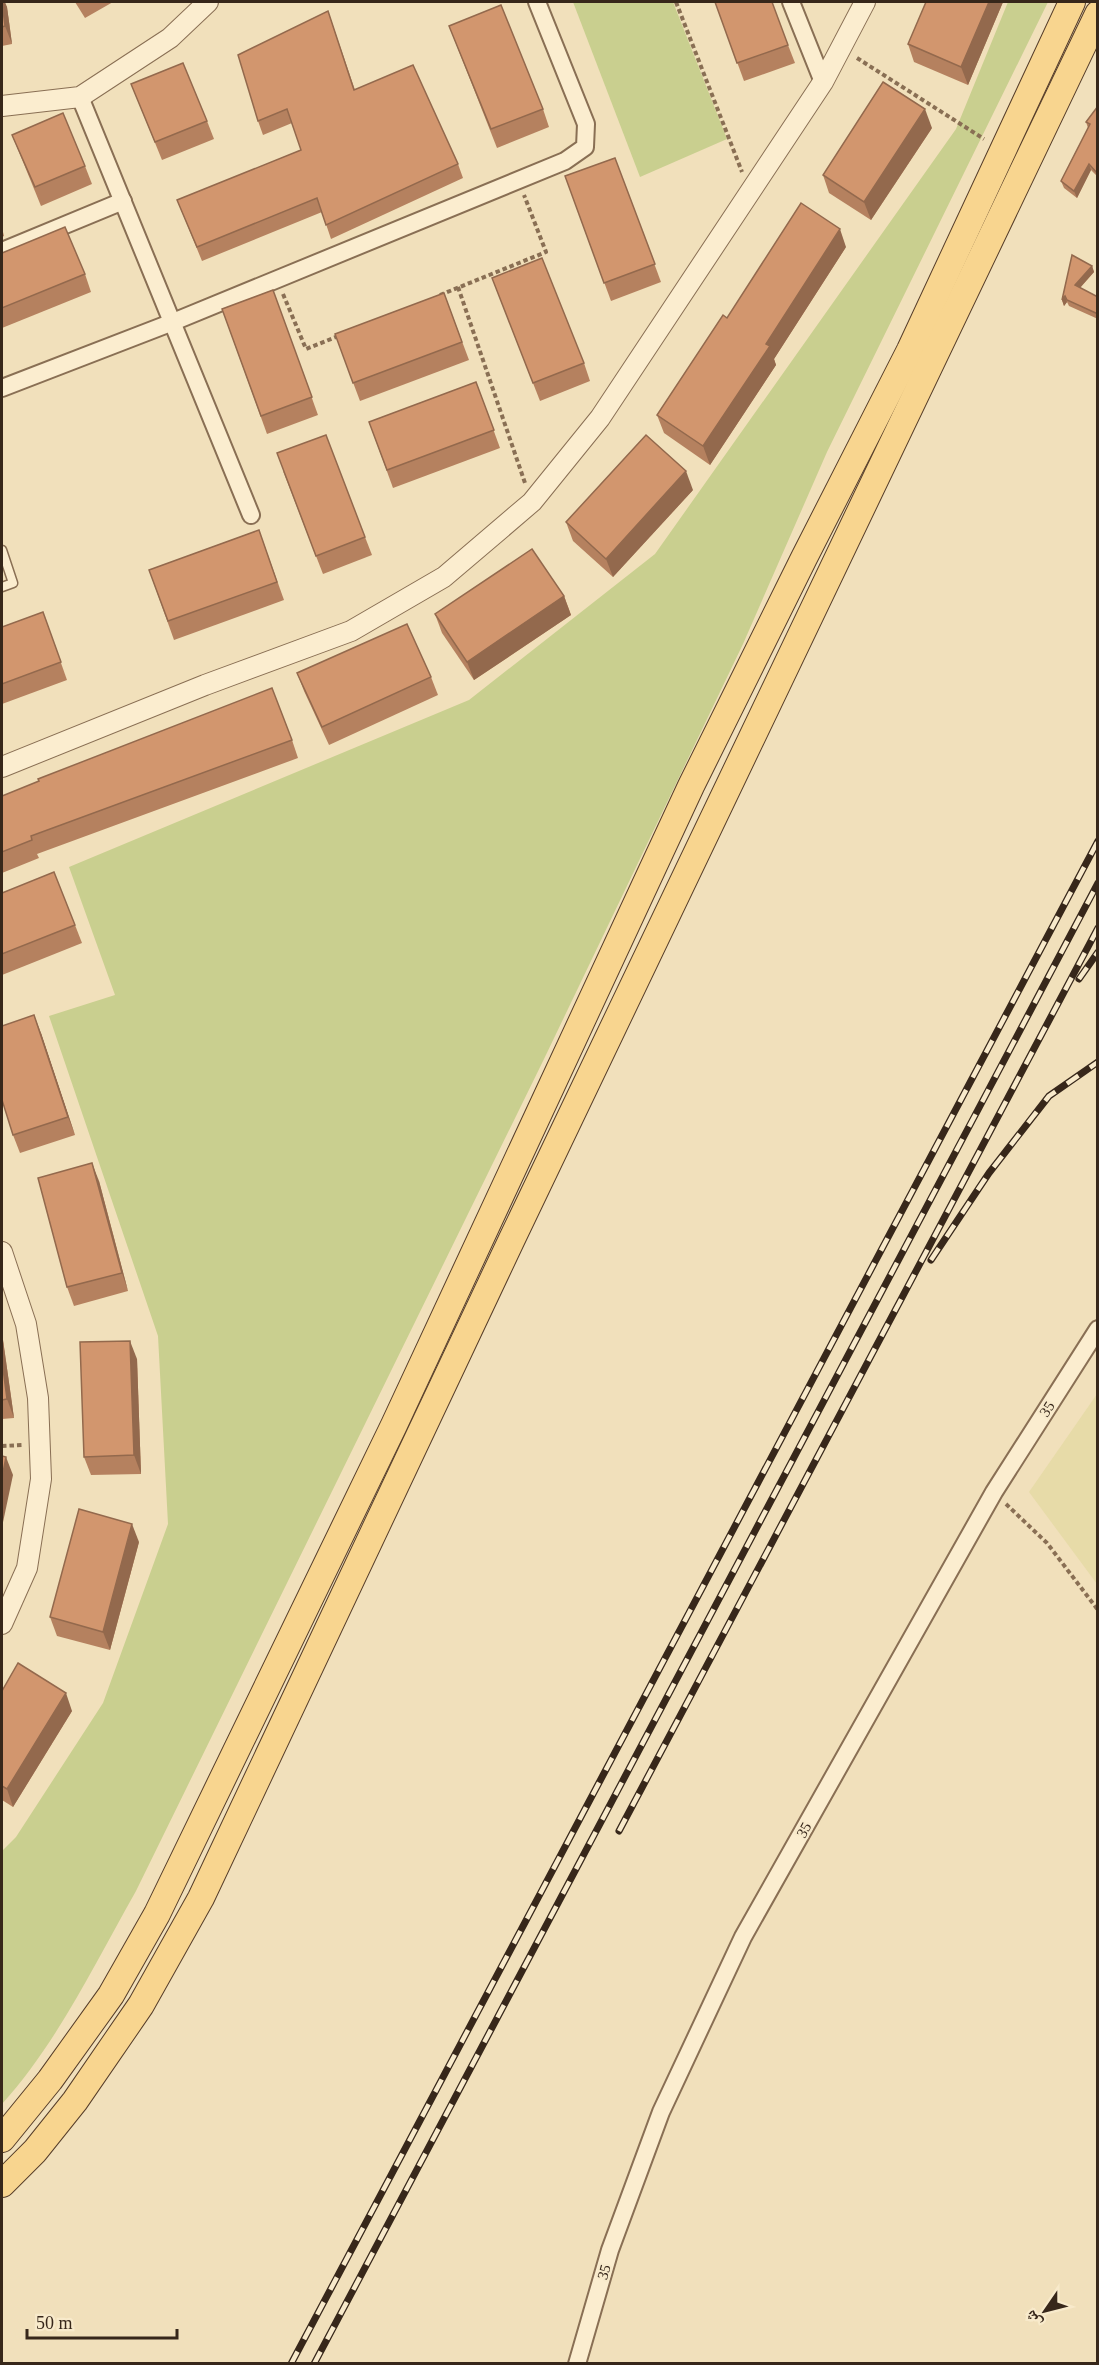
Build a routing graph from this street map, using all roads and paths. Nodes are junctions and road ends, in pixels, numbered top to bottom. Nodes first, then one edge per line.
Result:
1 (208, 2) edge
2 (537, 2) edge
3 (676, 2) edge
4 (791, 2) edge
5 (865, 2) edge
6 (1072, 2) edge
7 (1098, 14) edge
8 (841, 48) junction
9 (823, 82) junction
10 (80, 97) junction
11 (2, 106) edge
12 (1002, 151) junction
13 (519, 180) junction
14 (750, 192) junction
15 (123, 201) junction
16 (2, 251) edge
17 (277, 279) junction
18 (458, 288) junction
19 (436, 296) edge
20 (173, 322) junction
21 (349, 331) edge
22 (2, 388) edge
23 (532, 502) junction
24 (251, 514) dead end
25 (2, 550) edge
26 (2, 587) edge
27 (2, 767) edge
28 (2, 1252) edge
29 (1098, 1329) edge
30 (994, 1492) junction
31 (1098, 1610) edge
32 (2, 1624) edge
33 (2, 2139) edge
34 (2, 2184) edge
35 (577, 2364) edge

1 - 10 street
2 - 13 street
3 - 14 path
4 - 9 street
5 - 8 street
6 - 12 main road
7 - 34 main road
8 - 9 street
8 - 12 path
9 - 14 street
10 - 11 street
10 - 15 street
12 - 33 main road
13 - 17 street
13 - 18 path
14 - 23 street
15 - 16 street
15 - 20 street
17 - 20 street
17 - 21 path
18 - 19 path
18 - 23 path
20 - 22 street
20 - 24 street
23 - 27 street
25 - 26 lane
28 - 32 street
29 - 30 street, 35
30 - 31 path
30 - 35 street, 35

